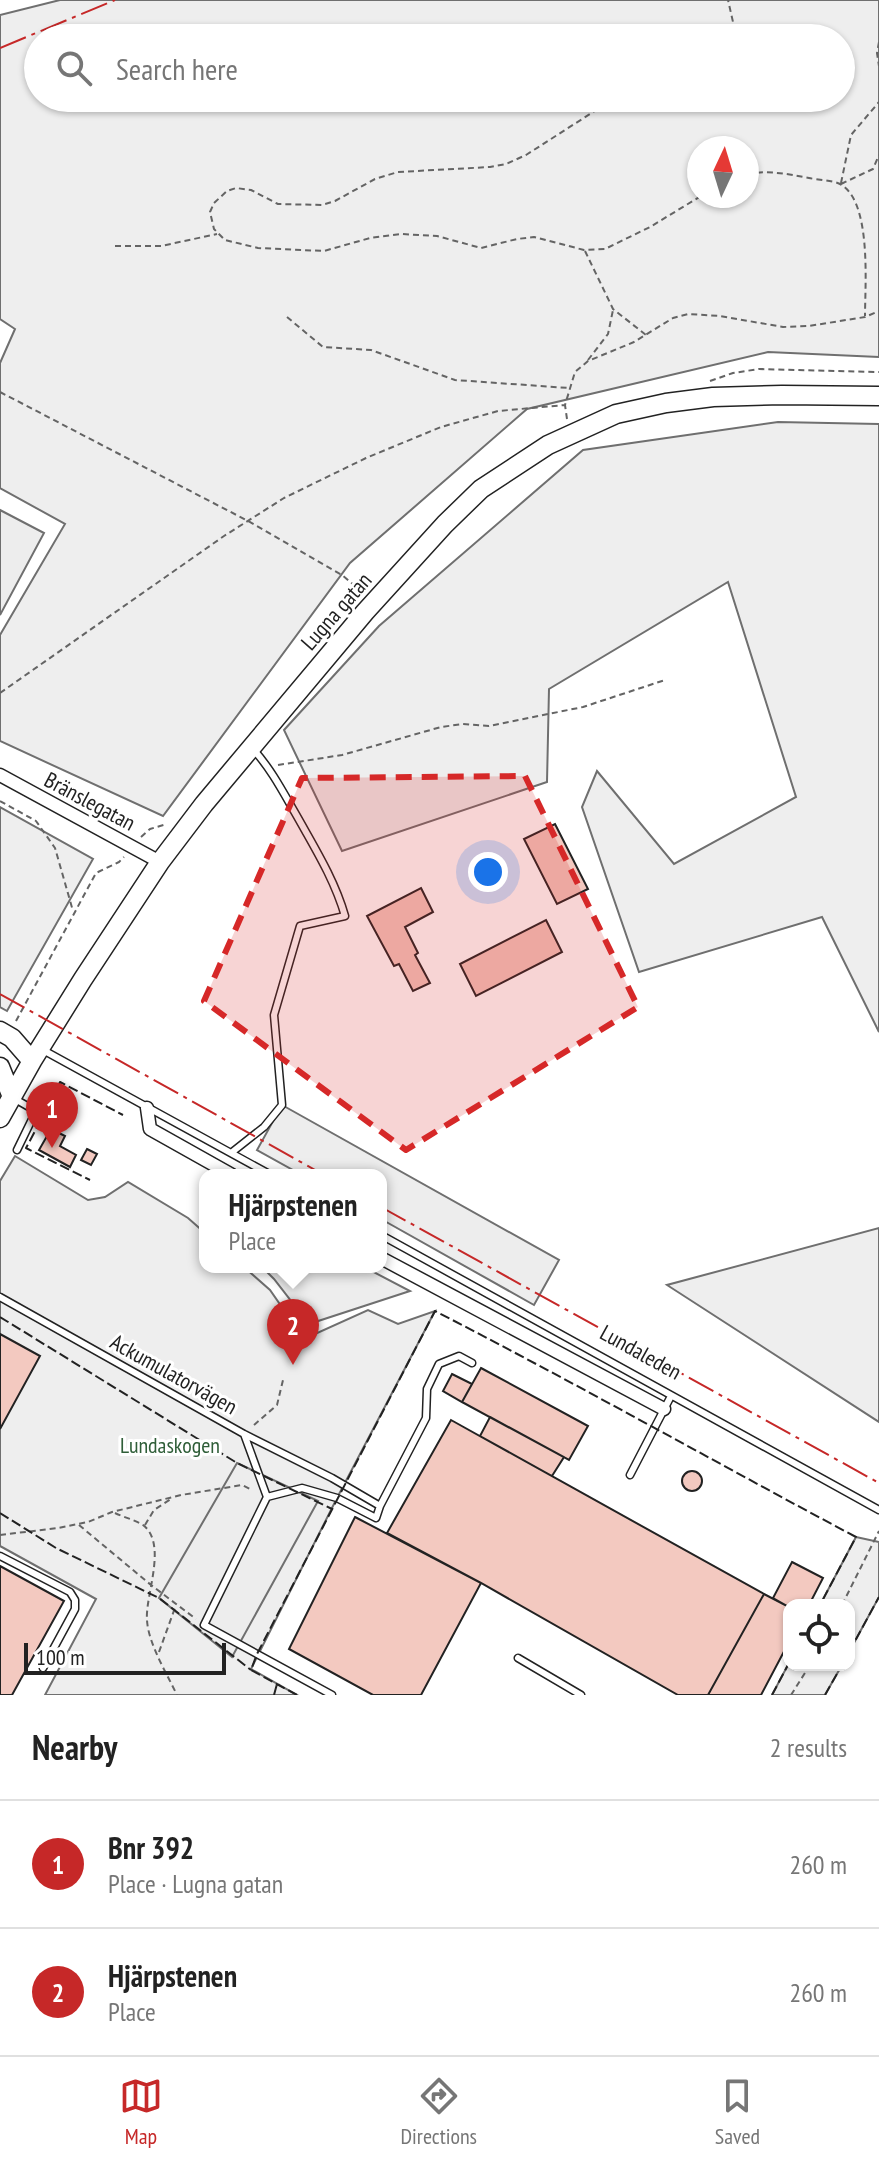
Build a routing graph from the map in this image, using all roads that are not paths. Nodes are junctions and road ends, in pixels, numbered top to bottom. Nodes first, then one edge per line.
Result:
1 (879, 396) edge
2 (251, 746) junction
3 (0, 775) edge
4 (160, 862) junction
5 (6, 1029) edge
6 (0, 1044) edge
7 (36, 1055) junction
8 (0, 1067) edge
9 (12, 1097) junction
10 (147, 1108) junction
11 (0, 1118) edge
12 (17, 1150) dead end
13 (231, 1153) junction
14 (221, 1169) edge
15 (260, 1169) edge
16 (387, 1238) edge
17 (387, 1261) edge
18 (0, 1297) edge
19 (472, 1363) dead end
20 (671, 1396) junction
21 (664, 1409) junction
22 (244, 1434) junction
23 (630, 1475) dead end
24 (267, 1497) junction
25 (380, 1506) junction
26 (879, 1510) edge
27 (0, 1556) edge
28 (518, 1658) dead end
29 (43, 1668) dead end
30 (332, 1695) edge
31 (581, 1695) edge

1 - 2 main road, Lugna gatan
2 - 4 main road, Lugna gatan
2 - 13 lane
3 - 4 street, Bränslegatan
4 - 7 main road, Lugna gatan
5 - 7 main road
6 - 7 main road
7 - 9 main road, Lugna gatan
7 - 10 lane
8 - 9 main road
9 - 11 main road, Lugna gatan
9 - 12 lane
10 - 13 lane
10 - 14 street
13 - 15 lane
16 - 20 lane, Lundaleden
17 - 21 street
18 - 22 lane, Ackumulatorvägen
19 - 25 lane
20 - 21 lane
20 - 26 lane, Lundaleden
21 - 23 lane
22 - 24 lane
22 - 25 lane, Ackumulatorvägen
24 - 25 lane
24 - 30 lane
27 - 29 lane
28 - 31 lane

